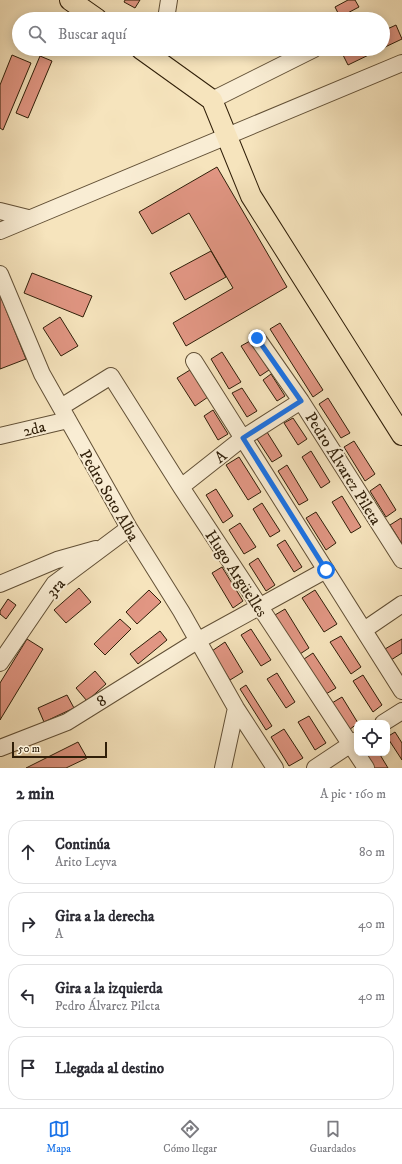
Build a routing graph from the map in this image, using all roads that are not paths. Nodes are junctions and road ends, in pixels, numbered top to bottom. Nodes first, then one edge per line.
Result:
1 (70, 0) edge
2 (169, 0) edge
3 (87, 12) edge
4 (167, 12) edge
5 (155, 56) edge
6 (300, 56) edge
7 (402, 63) edge
8 (212, 100) junction
9 (227, 136) junction
10 (0, 211) edge
11 (28, 218) junction
12 (0, 230) edge
13 (0, 274) edge
14 (257, 338) dead end
15 (194, 361) dead end
16 (111, 376) joint
17 (301, 401) junction
18 (64, 414) junction
19 (402, 435) edge
20 (0, 436) edge
21 (243, 438) junction
22 (180, 487) junction
23 (129, 528) junction
24 (105, 546) junction
25 (402, 560) edge
26 (326, 570) junction
27 (0, 584) edge
28 (402, 604) edge
29 (259, 606) junction
30 (364, 630) junction
31 (197, 641) junction
32 (0, 663) edge
33 (402, 692) edge
34 (236, 708) junction
35 (402, 711) edge
36 (388, 720) edge
37 (354, 743) edge
38 (0, 748) edge
39 (360, 756) edge
40 (223, 768) edge
41 (275, 768) edge
42 (315, 768) edge
43 (366, 768) edge

1 - 3 main road
2 - 4 street
5 - 8 main road
6 - 8 street
7 - 9 street
8 - 9 main road
9 - 11 street
9 - 19 main road
10 - 11 street
11 - 12 street
13 - 18 street, Pedro Soto Alba
14 - 17 street, Pedro Álvarez Pileta
15 - 21 street
16 - 18 street, 2da
16 - 22 street, Hugo Argüelles
17 - 21 street, A
17 - 25 street, Pedro Álvarez Pileta
18 - 20 street, 2da
18 - 23 street, Pedro Soto Alba
21 - 22 street, A
21 - 26 street
22 - 29 street, Hugo Argüelles
23 - 24 street, 3ra
23 - 31 street, Pedro Soto Alba
24 - 27 street
24 - 32 street, 3ra
26 - 29 street, 8
26 - 30 street
28 - 30 street
29 - 31 street, 8
29 - 37 street, Hugo Argüelles
30 - 33 street
31 - 34 street, Pedro Soto Alba
31 - 38 street, 8
34 - 40 street
34 - 41 street, Pedro Soto Alba
35 - 36 street
37 - 42 street
39 - 43 street, Hugo Argüelles

